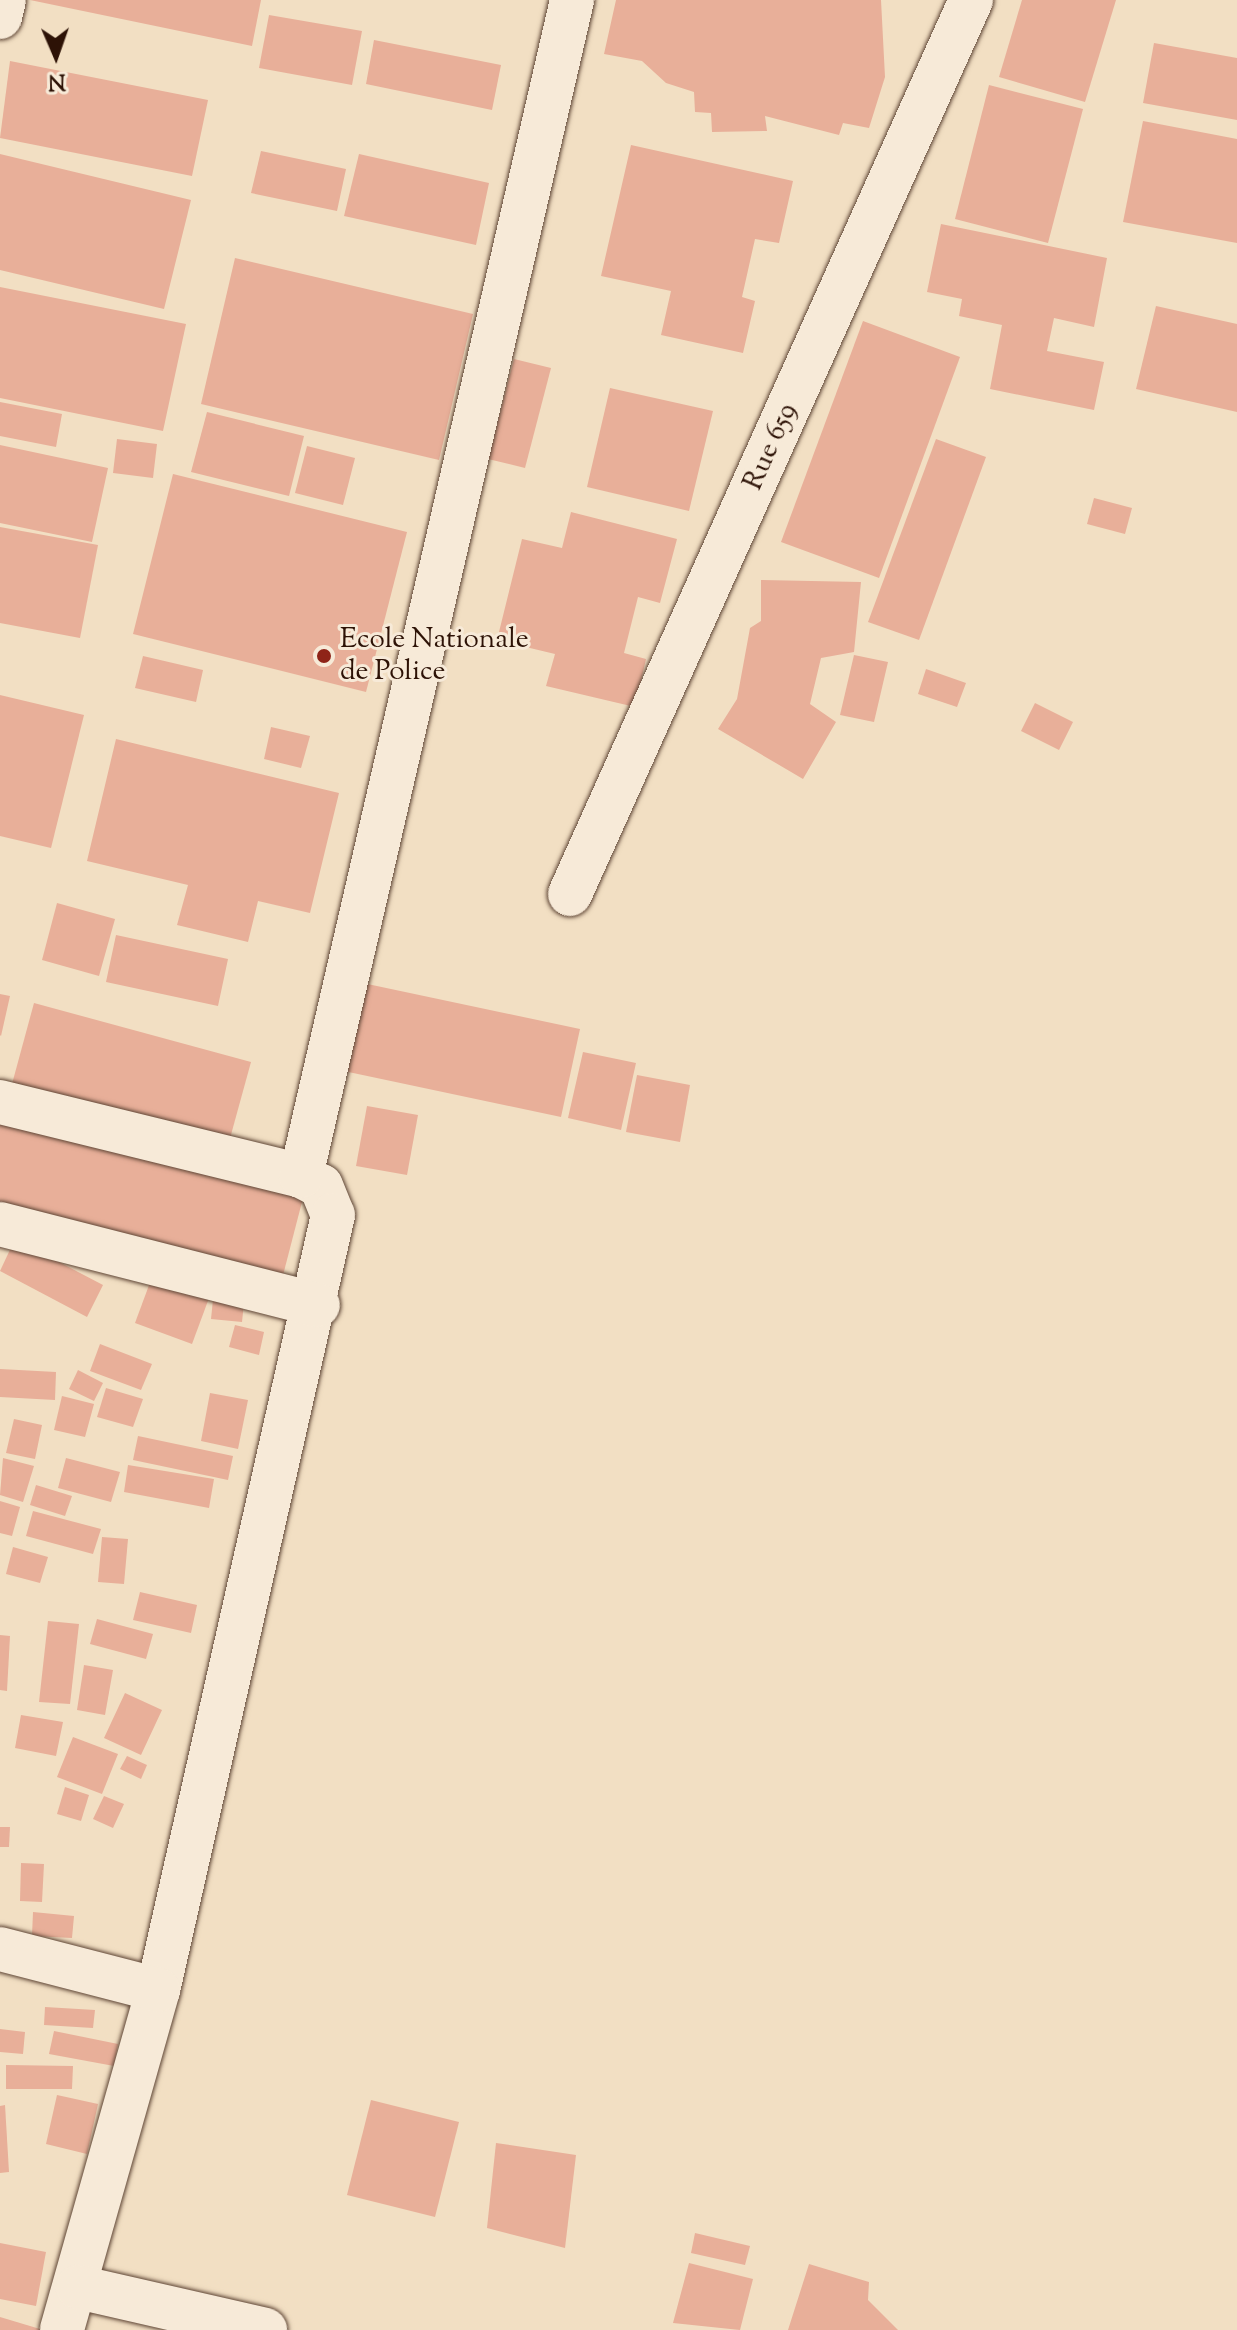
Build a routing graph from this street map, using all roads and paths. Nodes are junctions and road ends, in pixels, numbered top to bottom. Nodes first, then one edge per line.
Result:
1 (4, 0) edge
2 (572, 0) edge
3 (971, 0) edge
4 (0, 17) edge
5 (570, 894) dead end
6 (0, 1102) edge
7 (301, 1176) junction
8 (0, 1224) edge
9 (318, 1305) junction
10 (0, 1949) edge
11 (158, 1990) junction
12 (78, 2287) junction
13 (62, 2330) edge
14 (265, 2330) edge

1 - 4 street
2 - 7 street
3 - 5 street, Rue 659
6 - 7 street
7 - 9 street
8 - 9 street
9 - 11 street
10 - 11 street
11 - 12 street
12 - 13 street
12 - 14 street

